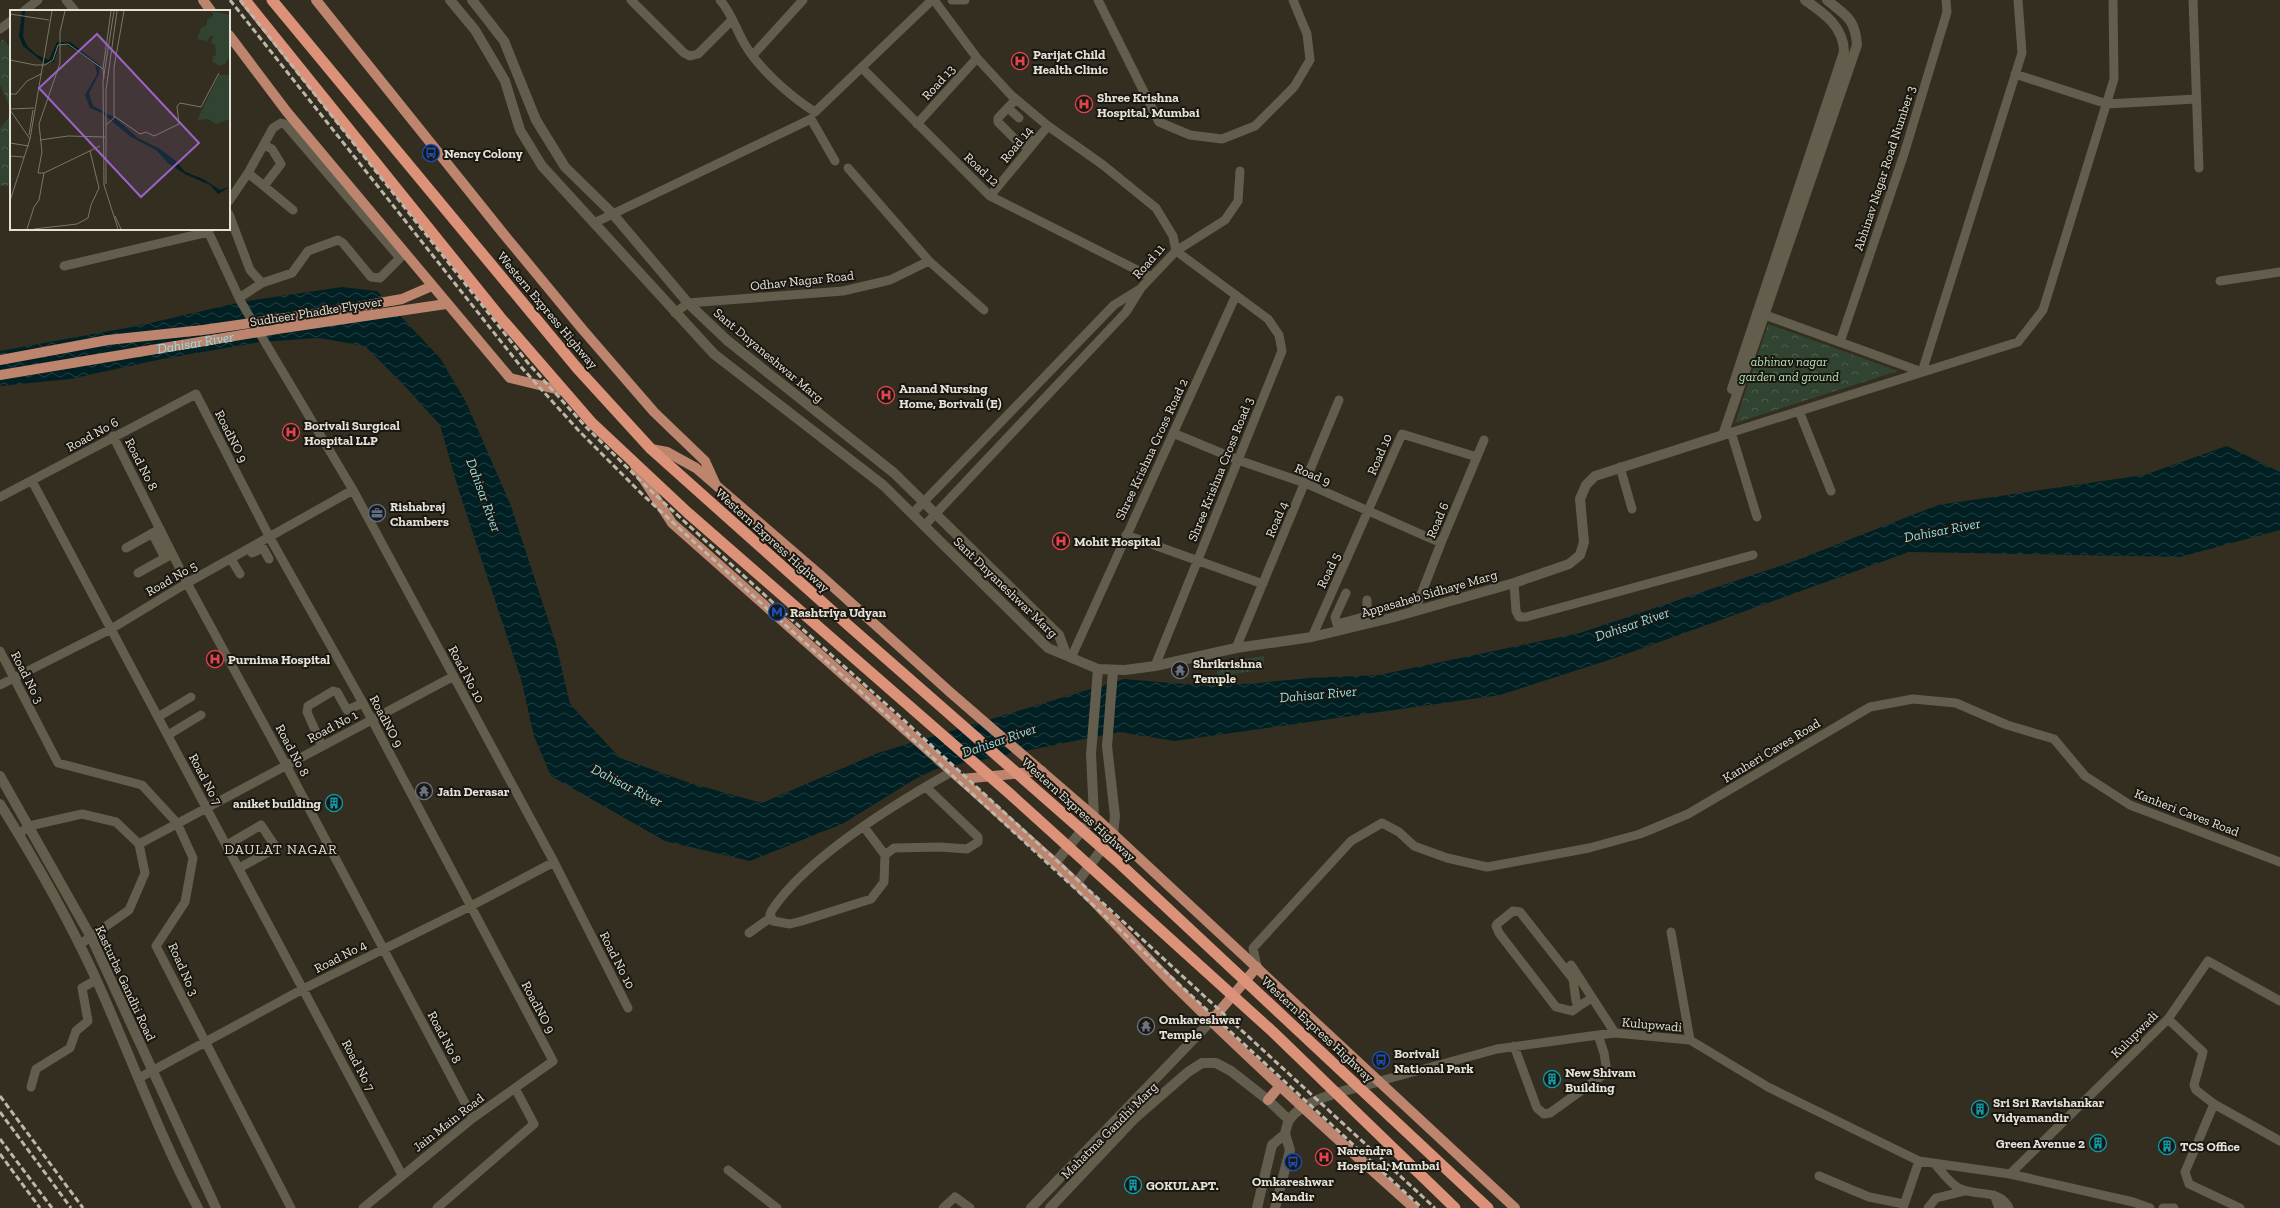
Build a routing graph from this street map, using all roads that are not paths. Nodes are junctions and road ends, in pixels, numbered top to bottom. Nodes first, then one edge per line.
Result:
1 (38, 0) edge
2 (66, 0) edge
3 (203, 0) edge
4 (245, 0) edge
5 (272, 0) edge
6 (316, 0) edge
7 (450, 0) edge
8 (472, 0) edge
9 (631, 0) edge
10 (803, 0) edge
11 (933, 0) edge
12 (952, 0) edge
13 (965, 0) edge
14 (1098, 0) edge
15 (1293, 0) edge
16 (1805, 0) edge
17 (1827, 0) edge
18 (1946, 0) edge
19 (2018, 0) edge
20 (2113, 0) edge
21 (2193, 0) edge
22 (727, 2) edge
23 (25, 10) edge
24 (74, 10) edge
25 (210, 10) edge
26 (732, 20) junction
27 (10, 22) edge
28 (0, 29) edge
29 (230, 36) edge
30 (753, 55) junction
31 (977, 58) junction
32 (862, 68) junction
33 (2015, 74) junction
34 (1016, 99) junction
35 (2196, 99) junction
36 (2107, 104) junction
37 (1008, 108) junction
38 (1019, 118) dead end
39 (917, 124) junction
40 (1048, 126) junction
41 (1821, 134) junction
42 (1032, 136) dead end
43 (264, 145) junction
44 (835, 161) dead end
45 (848, 168) dead end
46 (2199, 168) dead end
47 (1240, 171) dead end
48 (248, 173) junction
49 (264, 186) junction
50 (990, 196) junction
51 (230, 200) edge
52 (293, 210) dead end
53 (612, 213) junction
54 (230, 217) edge
55 (594, 223) junction
56 (208, 230) edge
57 (1176, 251) junction
58 (929, 261) junction
59 (64, 266) dead end
60 (2280, 272) edge
61 (1151, 278) junction
62 (2220, 281) dead end
63 (262, 283) junction
64 (432, 286) junction
65 (1141, 288) junction
66 (1236, 295) junction
67 (240, 300) junction
68 (688, 303) junction
69 (446, 304) junction
70 (984, 310) dead end
71 (675, 313) junction
72 (1760, 313) junction
73 (1840, 342) junction
74 (0, 360) edge
75 (1922, 372) junction
76 (0, 375) edge
77 (564, 391) junction
78 (196, 394) joint
79 (1339, 400) dead end
80 (1799, 411) junction
81 (1173, 433) junction
82 (1724, 434) junction
83 (113, 436) junction
84 (1484, 440) dead end
85 (651, 449) junction
86 (1477, 457) junction
87 (1238, 460) junction
88 (633, 463) junction
89 (1620, 467) junction
90 (32, 481) junction
91 (1304, 484) junction
92 (717, 486) junction
93 (353, 490) junction
94 (1830, 491) dead end
95 (0, 497) edge
96 (924, 503) junction
97 (1632, 509) dead end
98 (1369, 513) junction
99 (912, 514) junction
100 (935, 514) junction
101 (1757, 517) dead end
102 (924, 526) junction
103 (156, 531) junction
104 (1126, 535) junction
105 (270, 538) junction
106 (1441, 543) junction
107 (126, 548) dead end
108 (277, 550) junction
109 (251, 551) junction
110 (1753, 555) dead end
111 (169, 556) junction
112 (237, 559) junction
113 (1198, 561) junction
114 (138, 573) dead end
115 (240, 574) dead end
116 (187, 583) junction
117 (1514, 583) junction
118 (1263, 584) junction
119 (1346, 594) dead end
120 (1367, 600) dead end
121 (1327, 604) junction
122 (1340, 606) junction
123 (1415, 610) junction
124 (1367, 620) junction
125 (111, 629) junction
126 (1312, 637) junction
127 (1236, 648) junction
128 (0, 651) edge
129 (1069, 656) junction
130 (1155, 666) junction
131 (1098, 669) junction
132 (1113, 671) junction
133 (454, 676) junction
134 (14, 678) junction
135 (0, 686) edge
136 (191, 698) dead end
137 (363, 703) junction
138 (201, 715) dead end
139 (160, 716) junction
140 (372, 719) junction
141 (170, 734) junction
142 (322, 746) junction
143 (286, 765) junction
144 (951, 770) junction
145 (1042, 771) junction
146 (0, 776) edge
147 (962, 779) junction
148 (926, 787) junction
149 (0, 804) edge
150 (207, 808) junction
151 (1094, 816) junction
152 (177, 823) junction
153 (29, 826) junction
154 (864, 827) junction
155 (19, 834) junction
156 (1113, 834) junction
157 (229, 843) junction
158 (139, 844) junction
159 (885, 855) junction
160 (554, 862) junction
161 (2280, 862) edge
162 (1055, 864) junction
163 (241, 867) junction
164 (1076, 884) junction
165 (471, 906) junction
166 (770, 918) junction
167 (1671, 932) dead end
168 (749, 933) dead end
169 (91, 937) junction
170 (79, 945) junction
171 (383, 948) junction
172 (1571, 965) dead end
173 (1257, 967) junction
174 (96, 980) junction
175 (303, 989) junction
176 (1592, 998) junction
177 (2280, 1001) edge
178 (1579, 1006) junction
179 (628, 1008) dead end
180 (2168, 1019) junction
181 (1212, 1021) junction
182 (1615, 1033) junction
183 (1598, 1035) junction
184 (1690, 1040) junction
185 (206, 1044) junction
186 (1514, 1046) junction
187 (553, 1061) joint
188 (153, 1071) junction
189 (139, 1078) junction
190 (1380, 1081) junction
191 (31, 1087) dead end
192 (1279, 1087) junction
193 (515, 1088) junction
194 (1268, 1100) junction
195 (2214, 1104) junction
196 (1302, 1108) junction
197 (473, 1118) junction
198 (1289, 1120) junction
199 (1285, 1134) junction
200 (2280, 1141) edge
201 (1919, 1161) junction
202 (1935, 1164) junction
203 (728, 1170) dead end
204 (200, 1173) junction
205 (2010, 1174) junction
206 (402, 1175) junction
207 (1819, 1176) dead end
208 (182, 1180) junction
209 (1965, 1191) junction
210 (1994, 1195) junction
211 (1903, 1206) edge
212 (198, 1208) edge
213 (216, 1208) edge
214 (291, 1208) edge
215 (363, 1208) edge
216 (437, 1208) edge
217 (777, 1208) edge
218 (943, 1208) edge
219 (970, 1208) edge
220 (1031, 1208) edge
221 (1050, 1208) edge
222 (1257, 1208) edge
223 (1275, 1208) edge
224 (1414, 1208) edge
225 (1455, 1208) edge
226 (1488, 1208) edge
227 (1515, 1208) edge
228 (1928, 1208) edge
229 (1999, 1208) edge
230 (2010, 1208) edge
231 (2150, 1208) edge
232 (2163, 1208) edge
233 (2174, 1208) edge
234 (2240, 1208) edge

1 - 23 street
2 - 24 street
3 - 25 main road
4 - 77 highway
5 - 85 highway, Western Express Highway
6 - 92 main road
7 - 55 street, Sant Dnyaneshwar Marg
8 - 53 street, Sant Dnyaneshwar Marg
9 - 26 street
10 - 30 street
11 - 31 street, Road 11
11 - 32 street
12 - 13 street
14 - 15 street
16 - 41 street
17 - 41 street
18 - 73 street, Abhinav Nagar Road Number 3
19 - 33 street
20 - 36 street
21 - 35 street
22 - 26 street
26 - 30 street
27 - 28 street
29 - 64 main road
30 - 32 street
31 - 34 street, Road 11
31 - 39 street, Road 13
32 - 39 street, Road 12
33 - 36 street
33 - 75 street
34 - 37 street
34 - 40 street, Road 11
35 - 36 street
35 - 46 street
36 - 75 street
37 - 38 street
37 - 42 street
39 - 50 street, Road 12
40 - 50 street, Road 14
40 - 57 street, Road 11
41 - 72 street
43 - 48 street
43 - 49 street
43 - 63 street
44 - 53 street
45 - 58 street
47 - 57 street
48 - 49 street
48 - 51 street
49 - 52 street
50 - 61 street, Road 12
53 - 55 street
53 - 68 street, Sant Dnyaneshwar Marg
54 - 63 street
55 - 71 street, Sant Dnyaneshwar Marg
56 - 59 street
56 - 67 street, Road No 10
57 - 61 street, Road 11
57 - 66 street, Shree Krishna Cross Road 3
58 - 68 street, Odhav Nagar Road
58 - 70 street
60 - 62 street
61 - 65 street, Road 11
63 - 67 street
64 - 69 main road
64 - 74 main road, Sudheer Phadke Flyover
65 - 96 street
65 - 100 street, Road 11
66 - 81 street, Shree Krishna Cross Road 2
66 - 87 street, Shree Krishna Cross Road 3
67 - 93 street, Road No 10
68 - 71 street
68 - 96 street, Sant Dnyaneshwar Marg
69 - 76 main road, Sudheer Phadke Flyover
69 - 77 main road
71 - 99 street, Sant Dnyaneshwar Marg
72 - 73 street
72 - 82 street
73 - 75 street
75 - 80 street
77 - 88 highway
78 - 83 street, Road No 6
78 - 105 street, RoadNO 9
79 - 91 street, Road 4
80 - 82 street
80 - 94 street
81 - 87 street, Road 9
81 - 104 street, Shree Krishna Cross Road 2
82 - 89 street, Appasaheb Sidhaye Marg
82 - 101 street
83 - 90 street, Road No 6
83 - 103 street, Road No 8
84 - 86 street, Road 6
85 - 92 main road
85 - 226 highway, Western Express Highway
86 - 98 street, Road 10
86 - 106 street, Road 6
87 - 91 street, Road 9
87 - 113 street, Shree Krishna Cross Road 3
88 - 144 main road
88 - 225 highway
89 - 97 street
89 - 117 street, Appasaheb Sidhaye Marg
90 - 95 street, Road No 6
90 - 125 street, Road No 7
91 - 98 street, Road 9
91 - 118 street, Road 4
92 - 145 main road
93 - 105 street, Road No 5
93 - 133 street, Road No 10
96 - 99 street
96 - 100 street, Sant Dnyaneshwar Marg
98 - 106 street, Road 9
98 - 121 street, Road 5
99 - 102 street, Sant Dnyaneshwar Marg
100 - 102 street, Road 11
100 - 129 street, Sant Dnyaneshwar Marg
102 - 129 street, Sant Dnyaneshwar Marg
103 - 107 street
103 - 111 street, Road No 8
104 - 113 street
104 - 129 street, Shree Krishna Cross Road 2
105 - 108 street, RoadNO 9
105 - 109 street, Road No 5
106 - 123 street, Road 6
108 - 109 street
108 - 137 street, RoadNO 9
109 - 112 street, Road No 5
110 - 117 street
111 - 114 street
111 - 116 street, Road No 8
112 - 115 street
112 - 116 street, Road No 5
113 - 118 street
113 - 130 street, Shree Krishna Cross Road 3
116 - 125 street, Road No 5
116 - 143 street, Road No 8
117 - 123 street, Appasaheb Sidhaye Marg
118 - 127 street, Road 4
119 - 122 street
120 - 124 street
121 - 122 street
121 - 126 street, Road 5
122 - 124 street
123 - 124 street, Appasaheb Sidhaye Marg
124 - 126 street, Appasaheb Sidhaye Marg
125 - 134 street, Road No 5
125 - 139 street, Road No 7
126 - 127 street, Appasaheb Sidhaye Marg
127 - 130 street, Appasaheb Sidhaye Marg
128 - 134 street, Road No 3
129 - 131 street, Appasaheb Sidhaye Marg
130 - 132 street, Appasaheb Sidhaye Marg
131 - 132 street, Appasaheb Sidhaye Marg
131 - 151 street
132 - 156 street
133 - 140 street, Road No 1
133 - 160 street, Road No 10
134 - 135 street, Road No 5
134 - 152 street, Road No 3
136 - 139 street
137 - 140 street, RoadNO 9
137 - 142 street
138 - 141 street
139 - 141 street, Road No 7
140 - 142 street, Road No 1
140 - 165 street, RoadNO 9
141 - 150 street, Road No 7
142 - 143 street, Road No 1
143 - 150 street, Road No 1
143 - 171 street, Road No 8
144 - 147 main road
144 - 148 street
145 - 147 main road
145 - 151 main road
146 - 153 street, Kasturba Gandhi Road
147 - 162 main road
148 - 154 street
148 - 159 street
149 - 155 street, Kasturba Gandhi Road
150 - 152 street, Road No 1
150 - 157 street, Road No 7
151 - 156 main road
151 - 162 street
152 - 158 street, Road No 1
152 - 185 street, Road No 3
153 - 155 street
153 - 158 street
153 - 169 street, Kasturba Gandhi Road
154 - 159 street
154 - 166 street
155 - 170 street, Kasturba Gandhi Road
156 - 164 street
156 - 173 main road
157 - 163 street, Road No 7
157 - 163 street
158 - 169 street
159 - 166 street
160 - 165 street, Road No 4
160 - 179 street, Road No 10
161 - 173 street, Kanheri Caves Road
162 - 164 main road
163 - 175 street, Road No 7
164 - 181 main road
165 - 171 street, Road No 4
165 - 187 street, RoadNO 9
166 - 168 street
167 - 184 street
169 - 170 street
169 - 188 street, Kasturba Gandhi Road
170 - 174 street, Kasturba Gandhi Road
171 - 175 street, Road No 4
171 - 197 street, Road No 8
172 - 176 street
173 - 181 main road
173 - 190 main road
174 - 189 street, Kasturba Gandhi Road
174 - 191 street
175 - 185 street, Road No 4
175 - 206 street, Road No 7
176 - 178 street
176 - 182 street
177 - 180 street, Kulupwadi
178 - 178 street
180 - 195 street
180 - 205 street, Kulupwadi
181 - 192 main road
181 - 220 street
182 - 183 street, Kulupwadi
182 - 184 street, Kulupwadi
183 - 186 street, Kulupwadi
183 - 186 street
184 - 201 street, Kulupwadi
185 - 188 street, Road No 4
185 - 214 street, Road No 3
186 - 190 street, Kulupwadi
187 - 193 street, Jain Main Road
188 - 189 street, Road No 4
188 - 204 street, Kasturba Gandhi Road
189 - 208 street, Kasturba Gandhi Road
190 - 196 street, Kulupwadi
190 - 227 main road
192 - 194 main road
192 - 196 main road
193 - 197 street, Jain Main Road
193 - 216 street
194 - 198 street, Mahatma Gandhi Marg
194 - 221 street, Mahatma Gandhi Marg
195 - 200 street
195 - 234 street
196 - 198 street, Kulupwadi
196 - 224 main road
197 - 206 street, Jain Main Road
198 - 199 street
199 - 222 street
199 - 223 street
201 - 202 street, Kulupwadi
201 - 211 street
202 - 205 street, Kulupwadi
202 - 209 street
203 - 217 street
204 - 208 street
204 - 213 street, Kasturba Gandhi Road
205 - 231 street, Kulupwadi
206 - 215 street, Jain Main Road
207 - 211 street
208 - 212 street, Kasturba Gandhi Road
209 - 210 street
209 - 228 street
210 - 229 street
210 - 230 street
218 - 219 street
232 - 233 street

